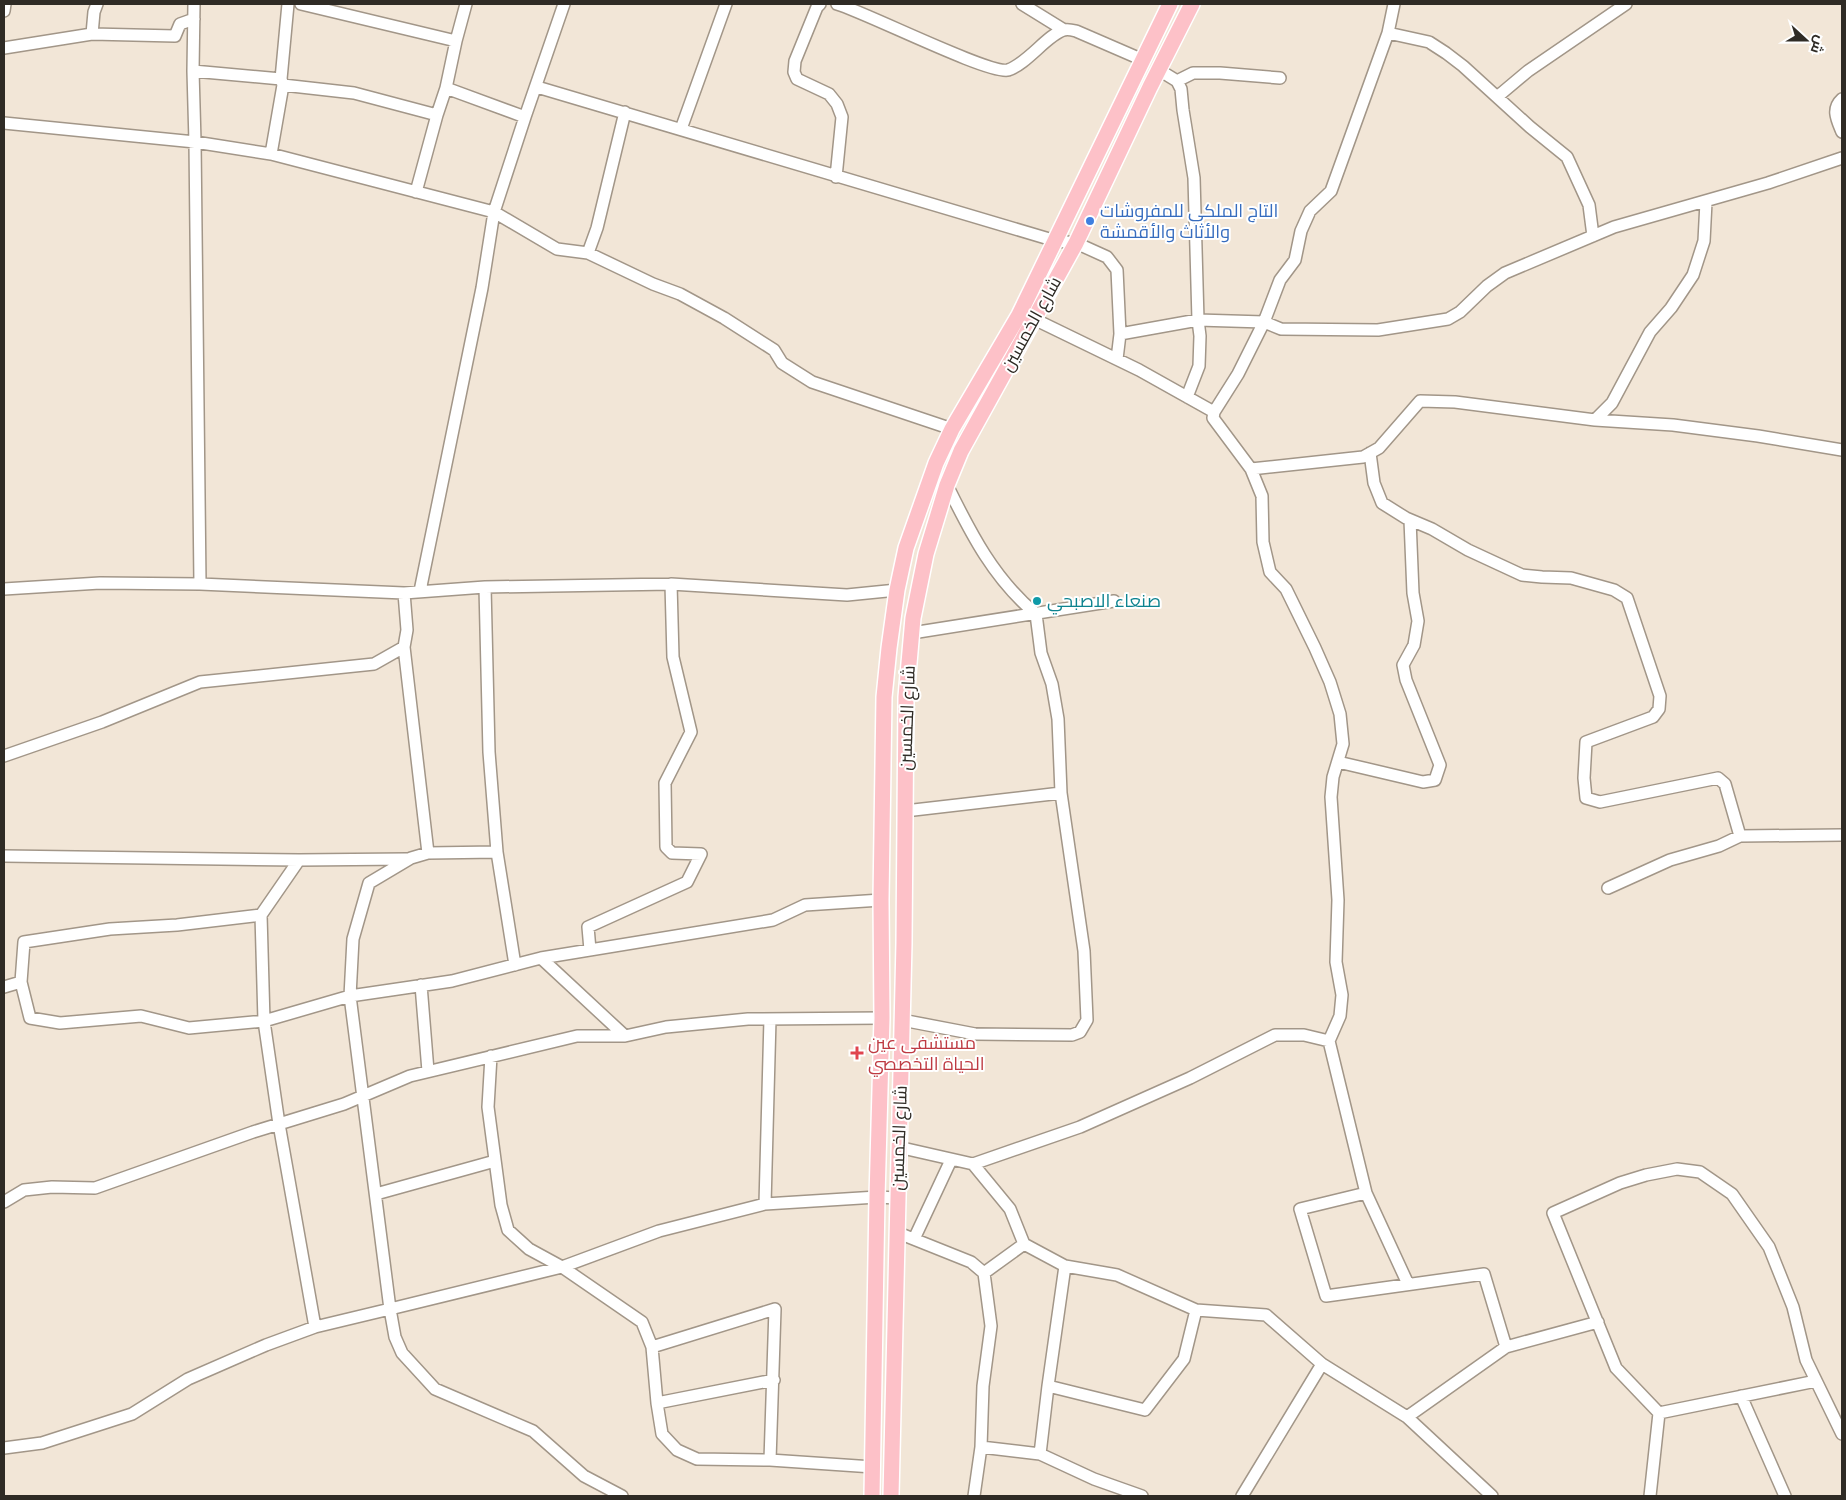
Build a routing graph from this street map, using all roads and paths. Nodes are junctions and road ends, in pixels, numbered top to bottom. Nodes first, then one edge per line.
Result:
1 (5, 4) edge
2 (97, 4) edge
3 (194, 4) edge
4 (288, 4) edge
5 (301, 4) edge
6 (466, 4) edge
7 (564, 4) edge
8 (726, 4) edge
9 (820, 4) edge
10 (837, 4) edge
11 (1022, 4) edge
12 (1170, 4) edge
13 (1192, 4) edge
14 (1394, 4) edge
15 (1626, 4) edge
16 (4, 11) edge
17 (194, 19) junction
18 (1064, 30) junction
19 (1388, 33) junction
20 (92, 34) junction
21 (456, 41) junction
22 (4, 48) edge
23 (1143, 60) junction
24 (1158, 70) junction
25 (193, 71) junction
26 (1280, 78) dead end
27 (1133, 80) junction
28 (1177, 81) junction
29 (282, 82) junction
30 (537, 87) junction
31 (1150, 87) junction
32 (446, 88) junction
33 (1497, 97) junction
34 (1842, 99) edge
35 (624, 112) junction
36 (437, 115) junction
37 (526, 117) junction
38 (4, 123) edge
39 (681, 129) junction
40 (1842, 132) edge
41 (195, 142) junction
42 (271, 154) junction
43 (1842, 158) edge
44 (836, 177) junction
45 (416, 192) junction
46 (1706, 202) junction
47 (494, 212) junction
48 (1593, 236) junction
49 (1056, 241) junction
50 (1076, 243) junction
51 (588, 253) junction
52 (1034, 319) junction
53 (1198, 320) junction
54 (1264, 322) junction
55 (1120, 334) junction
56 (1117, 359) junction
57 (1187, 397) junction
58 (1214, 412) junction
59 (1595, 420) junction
60 (952, 429) junction
61 (1842, 450) edge
62 (1370, 453) junction
63 (1251, 469) junction
64 (948, 485) junction
65 (1410, 520) junction
66 (906, 548) junction
67 (926, 554) junction
68 (200, 584) junction
69 (671, 584) junction
70 (484, 587) junction
71 (4, 589) edge
72 (897, 590) junction
73 (420, 591) junction
74 (404, 593) junction
75 (1114, 601) dead end
76 (1036, 614) junction
77 (912, 634) junction
78 (404, 646) junction
79 (4, 756) edge
80 (1338, 762) junction
81 (1061, 793) junction
82 (905, 810) junction
83 (1842, 835) edge
84 (1740, 836) junction
85 (496, 852) junction
86 (428, 853) junction
87 (4, 856) edge
88 (408, 859) junction
89 (299, 860) junction
90 (1608, 888) dead end
91 (881, 900) junction
92 (261, 915) junction
93 (904, 943) junction
94 (883, 946) junction
95 (590, 950) junction
96 (541, 958) junction
97 (515, 965) junction
98 (21, 982) junction
99 (422, 986) junction
100 (4, 987) edge
101 (350, 996) junction
102 (882, 1018) junction
103 (770, 1019) junction
104 (902, 1020) junction
105 (264, 1021) junction
106 (625, 1036) junction
107 (1329, 1041) junction
108 (491, 1056) junction
109 (428, 1071) junction
110 (363, 1097) junction
111 (279, 1124) junction
112 (898, 1147) junction
113 (495, 1160) junction
114 (951, 1160) junction
115 (973, 1164) junction
116 (1366, 1193) junction
117 (376, 1194) junction
118 (877, 1197) junction
119 (897, 1198) junction
120 (4, 1202) edge
121 (765, 1204) junction
122 (896, 1232) junction
123 (914, 1239) junction
124 (1024, 1244) junction
125 (1065, 1266) junction
126 (562, 1267) junction
127 (984, 1273) junction
128 (1408, 1284) junction
129 (390, 1309) junction
130 (1196, 1310) junction
131 (1598, 1322) junction
132 (315, 1326) junction
133 (652, 1347) junction
134 (1506, 1347) junction
135 (1322, 1364) junction
136 (774, 1380) junction
137 (1816, 1381) junction
138 (1048, 1386) junction
139 (1741, 1396) junction
140 (657, 1403) junction
141 (1659, 1413) junction
142 (1407, 1417) junction
143 (1842, 1434) edge
144 (980, 1447) junction
145 (4, 1448) edge
146 (1040, 1454) junction
147 (770, 1460) junction
148 (873, 1467) junction
149 (622, 1496) edge
150 (872, 1496) edge
151 (891, 1496) edge
152 (974, 1496) edge
153 (1142, 1496) edge
154 (1242, 1496) edge
155 (1492, 1496) edge
156 (1650, 1496) edge
157 (1785, 1496) edge

1 - 16 street
2 - 20 street
3 - 17 street
4 - 29 street
5 - 21 street
6 - 21 street
7 - 30 street
8 - 39 street
9 - 44 street
10 - 18 street
11 - 18 street
12 - 23 main road, شارع الخمسين
13 - 24 main road, شارع الخمسين
14 - 19 street
15 - 33 street
17 - 20 street
17 - 25 street
18 - 23 street
19 - 33 street
19 - 54 street
20 - 22 street
21 - 32 street
23 - 27 main road, شارع الخمسين
24 - 28 street
24 - 31 main road, شارع الخمسين
25 - 29 street
25 - 41 street
26 - 28 street
27 - 31 main road
27 - 49 main road, شارع الخمسين
28 - 53 street
29 - 36 street
29 - 42 street
30 - 35 street
30 - 37 street
31 - 50 main road, شارع الخمسين
32 - 36 street
32 - 37 street
33 - 48 street
34 - 40 street
35 - 39 street
35 - 51 street
36 - 45 street
37 - 47 street
38 - 41 street
39 - 44 street
41 - 42 street
41 - 68 street
42 - 45 street
43 - 46 street
44 - 49 street
45 - 47 street
46 - 48 street
46 - 59 street
47 - 51 street
47 - 73 street
48 - 54 street
49 - 50 street
49 - 60 main road, شارع الخمسين
50 - 52 main road, شارع الخمسين
50 - 55 street
51 - 60 street
52 - 56 street
52 - 64 main road, شارع الخمسين
53 - 54 street
53 - 55 street
53 - 57 street
54 - 58 street
55 - 56 street
56 - 57 street
57 - 58 street
58 - 63 street
59 - 61 street
59 - 62 street
60 - 66 main road, شارع الخمسين
62 - 63 street
62 - 65 street
63 - 80 street
64 - 67 main road, شارع الخمسين
64 - 76 street
65 - 80 street
65 - 84 street
66 - 67 main road
66 - 72 main road, شارع الخمسين
67 - 77 main road, شارع الخمسين
68 - 71 street
68 - 74 street
69 - 70 street
69 - 72 street
69 - 95 street
70 - 73 street
70 - 85 street
72 - 91 main road, شارع الخمسين
73 - 74 street
74 - 78 street
75 - 76 street
76 - 77 street
76 - 81 street
77 - 82 main road, شارع الخمسين
78 - 79 street
78 - 86 street
80 - 107 street
81 - 82 street
81 - 104 street
82 - 93 main road, شارع الخمسين
83 - 84 street
84 - 90 street
85 - 86 street
85 - 97 street
86 - 88 street
87 - 89 street
88 - 89 street
88 - 101 street
89 - 92 street
91 - 94 main road, شارع الخمسين
91 - 95 street
92 - 98 street
92 - 105 street
93 - 94 main road
93 - 104 main road, شارع الخمسين
94 - 102 main road, شارع الخمسين
95 - 96 street
96 - 97 street
96 - 106 street
97 - 99 street
98 - 100 street
98 - 105 street
99 - 101 street
99 - 109 street
101 - 105 street
101 - 110 street
102 - 103 street
102 - 118 main road, شارع الخمسين
103 - 106 street
103 - 121 street
104 - 112 main road, شارع الخمسين
105 - 111 street
106 - 108 street
107 - 115 street
107 - 116 street
108 - 109 street
108 - 113 street
109 - 110 street
110 - 111 street
110 - 117 street
111 - 120 street
111 - 132 street
112 - 114 street
112 - 119 main road, شارع الخمسين
113 - 117 street
113 - 126 street
114 - 115 street
114 - 123 street
115 - 124 street
116 - 128 street
116 - 128 street
117 - 129 street
118 - 119 street
118 - 121 street
118 - 148 main road, شارع الخمسين
119 - 122 main road, شارع الخمسين
121 - 126 street
122 - 123 street
122 - 151 main road, شارع الخمسين
123 - 127 street
124 - 125 street
124 - 127 street
125 - 130 street
125 - 138 street
126 - 129 street
126 - 133 street
127 - 144 street
128 - 134 street
129 - 132 street
129 - 149 street
130 - 135 street
130 - 138 street
131 - 134 street
131 - 137 street
131 - 141 street
132 - 145 street
133 - 136 street
133 - 140 street
134 - 142 street
135 - 142 street
135 - 154 street
136 - 140 street
136 - 147 street
137 - 139 street
137 - 143 street
138 - 146 street
139 - 141 street
139 - 157 street
140 - 147 street
141 - 156 street
142 - 155 street
144 - 146 street
144 - 152 street
146 - 153 street
147 - 148 street
148 - 150 main road, شارع الخمسين

